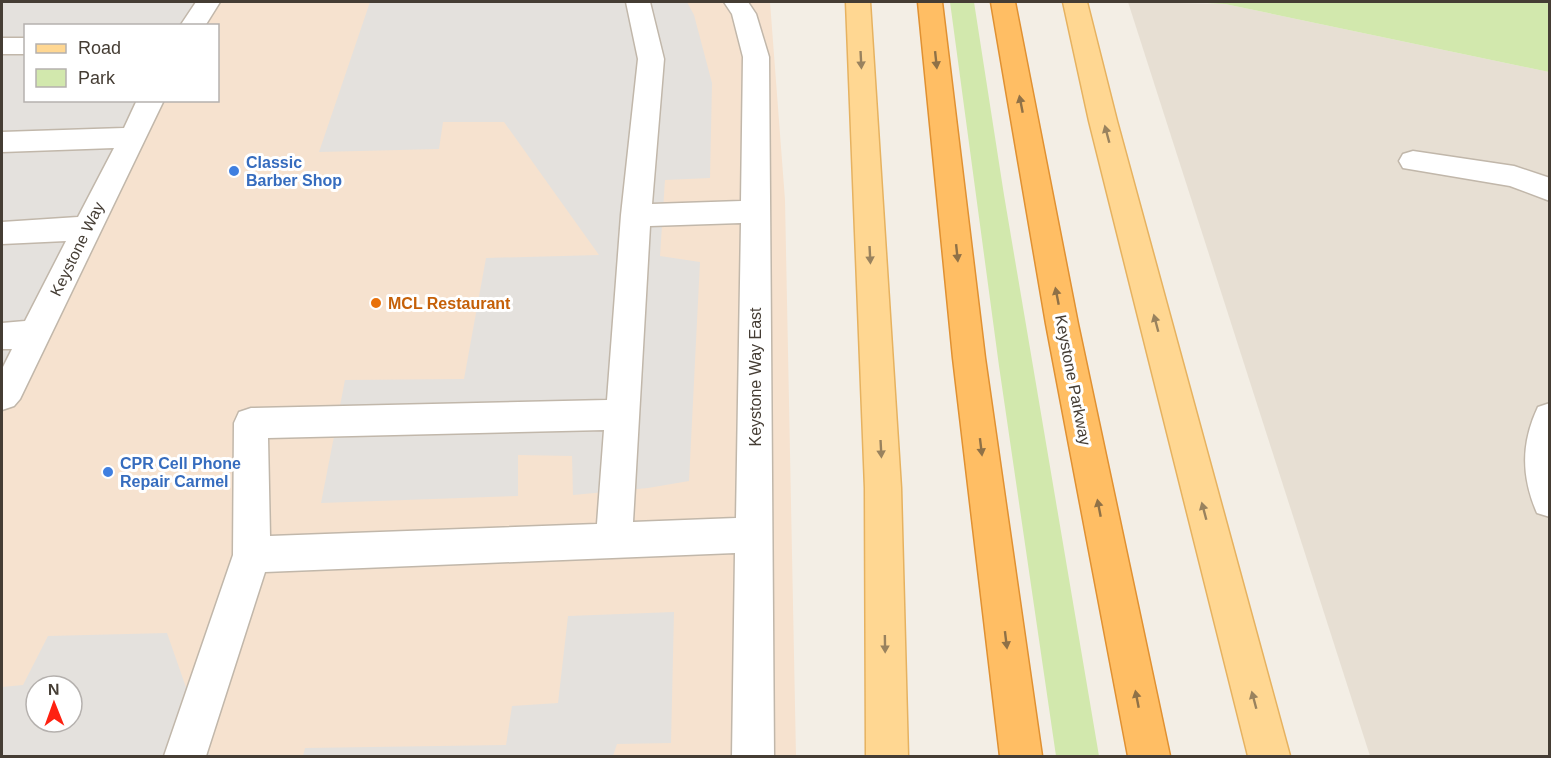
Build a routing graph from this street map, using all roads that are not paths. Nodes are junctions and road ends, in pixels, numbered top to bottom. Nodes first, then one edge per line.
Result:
1 (208, 2) edge
2 (638, 2) edge
3 (736, 2) edge
4 (858, 2) edge
5 (930, 2) edge
6 (1004, 2) edge
7 (1075, 2) edge
8 (193, 24) edge
9 (2, 46) edge
10 (24, 46) edge
11 (150, 102) edge
12 (133, 137) junction
13 (2, 142) edge
14 (1413, 161) dead end
15 (1550, 190) edge
16 (755, 212) junction
17 (636, 215) junction
18 (88, 228) junction
19 (2, 233) edge
20 (35, 334) junction
21 (2, 336) edge
22 (2, 396) edge
23 (623, 415) junction
24 (1550, 418) edge
25 (1550, 501) edge
26 (754, 535) junction
27 (614, 541) junction
28 (252, 555) junction
29 (185, 756) edge
30 (753, 756) edge
31 (887, 756) edge
32 (1021, 756) edge
33 (1149, 756) edge
34 (1269, 756) edge

1 - 8 street
2 - 17 street
3 - 16 street, Keystone Way East
4 -> 31 main road
5 -> 32 highway
33 -> 6 highway, Keystone Parkway
34 -> 7 main road
9 - 10 street
11 - 12 street, Keystone Way
12 - 13 street
12 - 18 street, Keystone Way
14 - 15 street
16 - 17 street
16 - 26 street, Keystone Way East
17 - 23 street
18 - 19 street
18 - 20 street, Keystone Way
20 - 21 street
20 - 22 street, Keystone Way
23 - 27 street
23 - 28 street
24 - 25 street
26 - 27 street
26 - 30 street, Keystone Way East
27 - 28 street
28 - 29 street

